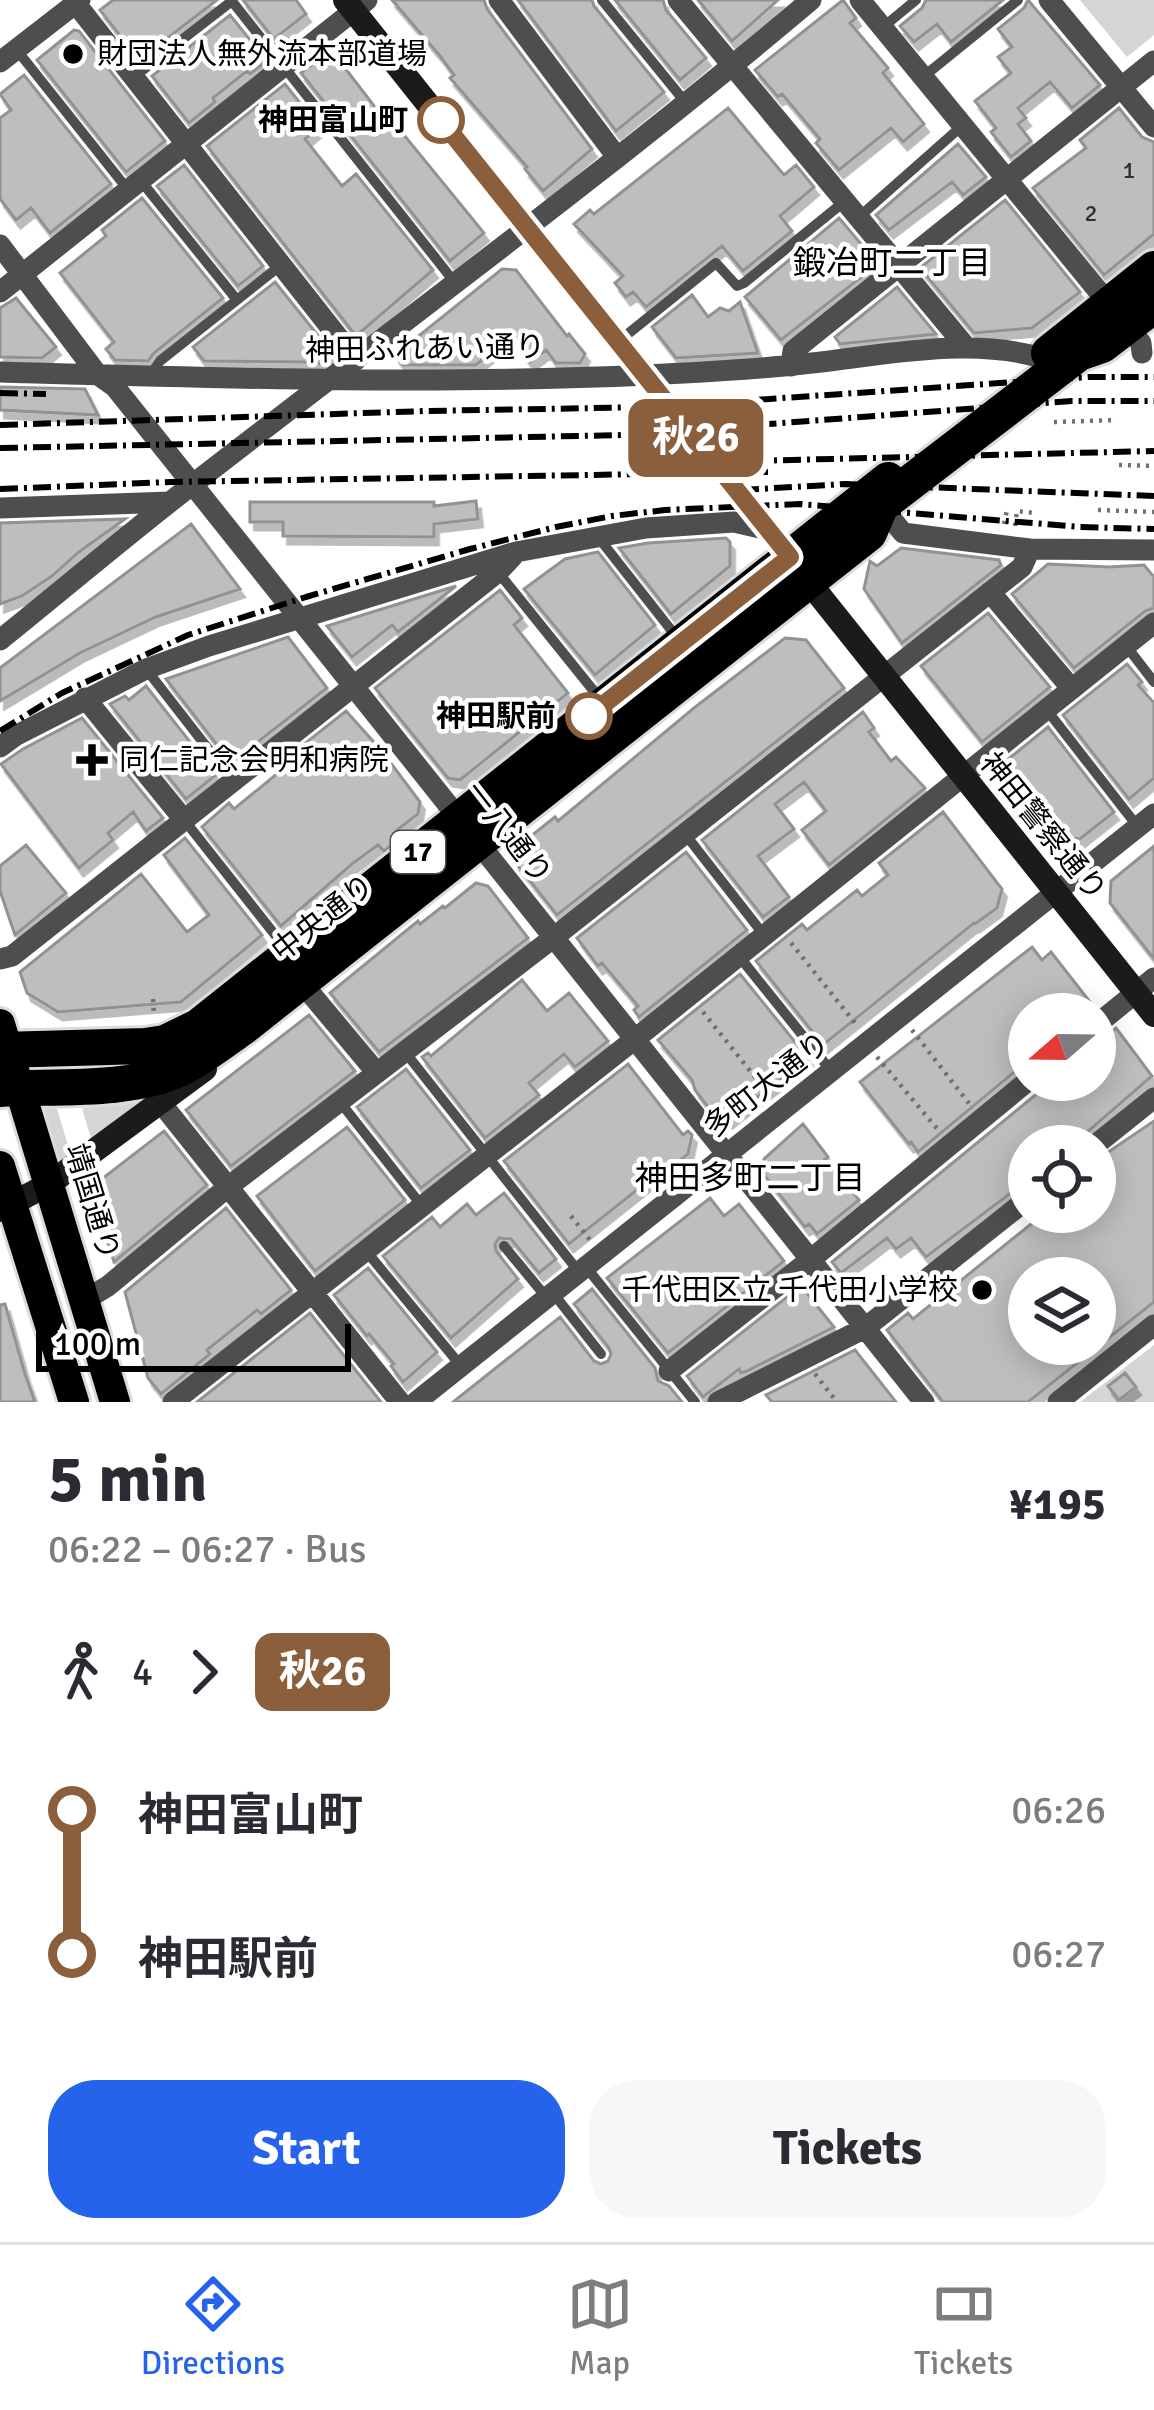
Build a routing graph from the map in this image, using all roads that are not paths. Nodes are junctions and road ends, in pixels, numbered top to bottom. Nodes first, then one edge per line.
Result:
1 (231, 0) edge
2 (499, 0) edge
3 (602, 0) edge
4 (678, 0) edge
5 (811, 0) edge
6 (860, 0) edge
7 (916, 0) edge
8 (1018, 0) edge
9 (1049, 0) edge
10 (76, 1) edge
11 (355, 4) edge
12 (882, 28) junction
13 (8, 56) edge
14 (1154, 62) edge
15 (283, 67) junction
16 (732, 67) junction
17 (134, 77) junction
18 (922, 77) junction
19 (1121, 87) junction
20 (686, 103) junction
21 (963, 125) junction
22 (1154, 127) edge
23 (186, 144) junction
24 (617, 157) junction
25 (1006, 178) junction
26 (135, 186) junction
27 (852, 209) junction
28 (528, 228) junction
29 (0, 244) edge
30 (898, 264) junction
31 (281, 266) junction
32 (1154, 269) edge
33 (22, 275) junction
34 (456, 284) junction
35 (0, 292) edge
36 (237, 300) junction
37 (1132, 328) edge
38 (619, 341) junction
39 (966, 347) junction
40 (356, 360) junction
41 (1052, 362) junction
42 (791, 366) junction
43 (0, 372) edge
44 (98, 375) junction
45 (647, 375) junction
46 (149, 376) junction
47 (329, 381) junction
48 (194, 485) junction
49 (170, 502) junction
50 (0, 508) edge
51 (882, 528) junction
52 (598, 537) junction
53 (1030, 549) junction
54 (1154, 550) edge
55 (516, 552) junction
56 (789, 556) junction
57 (498, 572) junction
58 (990, 592) junction
59 (299, 618) junction
60 (1154, 624) edge
61 (0, 640) edge
62 (681, 643) junction
63 (1126, 646) junction
64 (146, 669) junction
65 (885, 676) junction
66 (1154, 682) edge
67 (353, 686) junction
68 (1072, 689) junction
69 (85, 698) junction
70 (604, 704) junction
71 (1046, 710) junction
72 (0, 747) edge
73 (964, 776) junction
74 (234, 782) junction
75 (185, 821) junction
76 (1146, 821) edge
77 (469, 830) junction
78 (685, 834) junction
79 (1058, 892) junction
80 (770, 930) junction
81 (553, 938) junction
82 (739, 955) junction
83 (0, 959) edge
84 (295, 968) junction
85 (1145, 985) edge
86 (1116, 1009) edge
87 (1154, 1015) edge
88 (243, 1028) junction
89 (634, 1039) junction
90 (3, 1041) edge
91 (405, 1052) junction
92 (832, 1072) junction
93 (377, 1073) junction
94 (10, 1088) edge
95 (1008, 1098) edge
96 (1154, 1098) edge
97 (340, 1102) junction
98 (161, 1103) junction
99 (1116, 1128) edge
100 (487, 1155) junction
101 (726, 1155) junction
102 (0, 1166) edge
103 (49, 1184) junction
104 (228, 1187) junction
105 (422, 1206) junction
106 (6, 1207) edge
107 (1008, 1215) edge
108 (503, 1246) dead end
109 (366, 1251) junction
110 (810, 1260) junction
111 (583, 1269) junction
112 (313, 1292) junction
113 (550, 1295) junction
114 (85, 1300) junction
115 (1154, 1325) edge
116 (866, 1328) junction
117 (601, 1354) dead end
118 (461, 1366) junction
119 (670, 1371) junction
120 (74, 1402) edge
121 (115, 1402) edge
122 (173, 1402) edge
123 (400, 1402) edge
124 (416, 1402) edge
125 (694, 1402) edge
126 (718, 1402) edge
127 (924, 1402) edge
128 (1058, 1402) edge

1 - 15 lane
1 - 17 lane
2 - 24 street
3 - 20 lane
4 - 16 street
5 - 16 street
6 - 12 street
7 - 12 lane
8 - 18 lane
9 - 19 street
10 - 13 street
10 - 17 street
11 - 15 street
11 - 28 street, 神田警察通り
12 - 18 street
13 - 26 lane
14 - 19 street
15 - 23 street
15 - 34 lane
16 - 20 street
16 - 27 street
17 - 23 street
18 - 21 street
19 - 22 street
19 - 25 street
20 - 24 street
21 - 25 street
21 - 27 lane
23 - 26 street
23 - 31 street
24 - 28 street
25 - 30 street
25 - 37 street
26 - 33 street
26 - 36 lane
27 - 30 street
27 - 38 lane
28 - 34 street
28 - 38 street, 神田警察通り
29 - 33 street, 一八通り
30 - 39 street
30 - 42 street
31 - 36 lane
31 - 40 street
32 - 37 highway, 中央通り / 17
33 - 35 street
33 - 44 street, 一八通り
34 - 40 street
36 - 46 lane
37 - 41 highway, 中央通り / 17
37 - 51 highway
38 - 45 street, 神田警察通り
39 - 41 street, 神田ふれあい通り
39 - 42 street, 神田ふれあい通り
40 - 47 street
41 - 51 highway, 中央通り / 17
41 - 56 highway, 中央通り / 17
42 - 45 street, 神田ふれあい通り
43 - 44 street, 神田ふれあい通り
44 - 46 street, 神田ふれあい通り
44 - 48 street, 一八通り
45 - 47 street, 神田ふれあい通り
45 - 56 street, 神田警察通り
46 - 47 street, 神田ふれあい通り
47 - 48 street
48 - 49 street
48 - 59 street, 一八通り
49 - 50 street
49 - 61 street
51 - 53 street
51 - 56 highway, 中央通り / 17
52 - 55 street
52 - 56 street
52 - 62 lane
53 - 54 street
53 - 58 street
55 - 57 street
55 - 59 street
56 - 62 highway, 中央通り / 17
56 - 65 street, 神田警察通り
56 - 77 highway, 中央通り / 17
57 - 67 street
57 - 70 lane
58 - 65 street
58 - 68 street
59 - 64 street
59 - 67 street, 一八通り
60 - 63 street
62 - 70 highway, 中央通り / 17
63 - 66 lane
63 - 68 street
64 - 69 street
64 - 74 lane
65 - 73 street, 神田警察通り
65 - 78 street
67 - 74 street
67 - 77 street, 一八通り
68 - 71 street
69 - 72 street
69 - 75 street
70 - 77 highway, 中央通り / 17
71 - 73 street
71 - 76 lane
73 - 79 street, 神田警察通り
73 - 80 street
74 - 75 street
75 - 83 street
75 - 84 lane
76 - 79 street, 多町大通り
77 - 81 street, 一八通り
77 - 84 highway, 中央通り / 17
78 - 80 lane
78 - 81 street
79 - 85 street, 神田警察通り
79 - 92 street, 多町大通り
80 - 82 street
81 - 89 street, 一八通り
81 - 91 street
82 - 89 street
82 - 92 lane
84 - 88 highway, 中央通り / 17
84 - 90 highway, 中央通り / 17
84 - 93 street
85 - 86 street
85 - 87 street, 神田警察通り
88 - 94 highway, 中央通り / 17
88 - 98 street
89 - 100 street
89 - 101 street, 一八通り
90 - 94 main road, 靖国通り
91 - 93 street
91 - 100 lane
92 - 101 street, 多町大通り
93 - 97 street
94 - 103 main road, 靖国通り
95 - 110 street
96 - 99 street
97 - 104 street
97 - 105 lane
98 - 103 street
98 - 104 street
100 - 105 street
100 - 111 lane
101 - 110 street, 一八通り
101 - 111 street, 多町大通り
102 - 106 main road
103 - 106 street
103 - 114 main road, 靖国通り
104 - 112 street
104 - 114 street
105 - 109 street
106 - 120 main road
107 - 116 street
108 - 113 lane
109 - 112 street
109 - 118 lane
110 - 116 street, 一八通り
110 - 119 street
111 - 113 street, 多町大通り
111 - 119 lane
112 - 122 street
112 - 123 street
113 - 117 lane
113 - 118 street, 多町大通り
114 - 121 main road, 靖国通り
115 - 128 street
116 - 126 street
116 - 127 street, 一八通り
118 - 124 street, 多町大通り
119 - 125 lane

